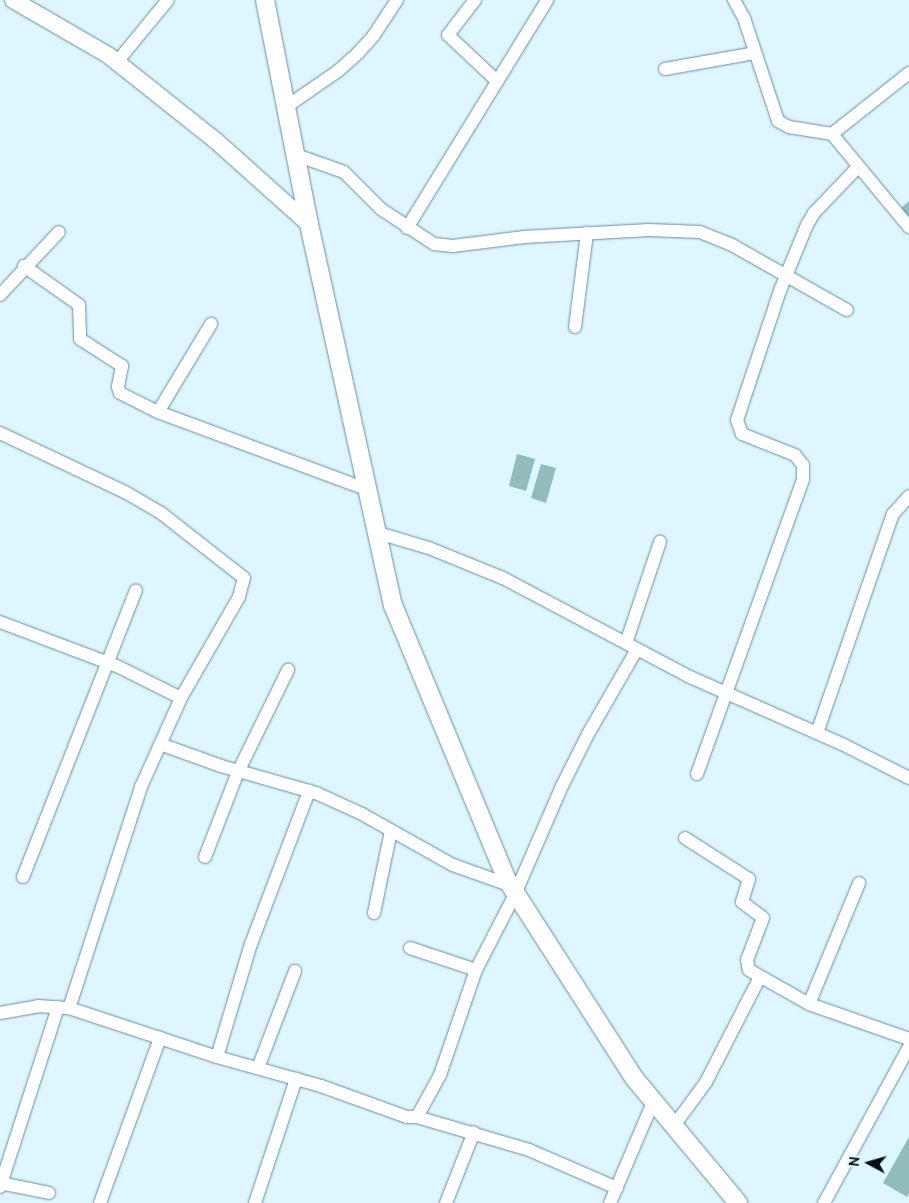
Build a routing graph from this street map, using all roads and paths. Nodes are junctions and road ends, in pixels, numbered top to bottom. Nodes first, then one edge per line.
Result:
1 (13, 0) edge
2 (168, 0) edge
3 (265, 0) edge
4 (397, 0) edge
5 (475, 0) edge
6 (548, 0) edge
7 (734, 0) edge
8 (755, 53) junction
9 (117, 62) junction
10 (665, 69) dead end
11 (909, 74) edge
12 (497, 80) junction
13 (286, 107) junction
14 (832, 134) junction
15 (296, 155) junction
16 (858, 168) junction
17 (309, 224) junction
18 (909, 227) edge
19 (407, 228) junction
20 (59, 232) dead end
21 (587, 234) junction
22 (24, 266) junction
23 (786, 277) junction
24 (0, 295) edge
25 (847, 310) dead end
26 (210, 324) dead end
27 (575, 327) dead end
28 (158, 412) junction
29 (0, 433) edge
30 (366, 489) junction
31 (909, 496) edge
32 (375, 532) junction
33 (660, 542) dead end
34 (136, 590) dead end
35 (0, 622) edge
36 (631, 646) junction
37 (108, 662) junction
38 (288, 670) dead end
39 (726, 693) junction
40 (181, 698) junction
41 (817, 733) junction
42 (160, 744) junction
43 (238, 772) junction
44 (697, 774) dead end
45 (909, 778) edge
46 (309, 791) junction
47 (391, 831) junction
48 (684, 838) dead end
49 (206, 857) dead end
50 (23, 877) dead end
51 (859, 883) dead end
52 (512, 889) junction
53 (374, 913) dead end
54 (410, 948) dead end
55 (476, 970) junction
56 (295, 971) dead end
57 (760, 977) junction
58 (809, 1004) junction
59 (64, 1008) junction
60 (0, 1013) edge
61 (160, 1038) junction
62 (909, 1039) edge
63 (909, 1047) edge
64 (217, 1057) junction
65 (258, 1068) junction
66 (296, 1079) junction
67 (654, 1102) junction
68 (417, 1117) junction
69 (673, 1127) junction
70 (474, 1132) junction
71 (0, 1185) edge
72 (617, 1188) junction
73 (49, 1193) dead end
74 (733, 1201) edge
75 (100, 1203) edge
76 (255, 1203) edge
77 (446, 1203) edge
78 (610, 1203) edge
79 (824, 1203) edge

1 - 9 street
2 - 9 street
3 - 13 main road
4 - 13 street
5 - 12 street
6 - 12 street
7 - 8 street
8 - 10 street
8 - 14 street
9 - 17 street
11 - 14 street
12 - 19 street
13 - 15 main road
14 - 16 street
15 - 17 main road
15 - 19 street
16 - 18 street
16 - 23 street
17 - 30 main road
19 - 21 street
20 - 22 street
21 - 23 street
21 - 27 street
22 - 24 street
22 - 28 street
23 - 25 street
23 - 39 street
26 - 28 street
28 - 30 street
29 - 40 street
30 - 32 main road
31 - 41 street
32 - 36 street
32 - 52 main road
33 - 36 street
34 - 37 street
35 - 37 street
36 - 39 street
36 - 52 street
37 - 40 street
37 - 50 street
38 - 43 street
39 - 41 street
39 - 44 street
40 - 42 street
41 - 45 street
42 - 43 street
42 - 59 street
43 - 46 street
43 - 49 street
46 - 47 street
46 - 64 street
47 - 52 street
47 - 53 street
48 - 57 street
51 - 58 street
52 - 55 street
52 - 67 main road
54 - 55 street
55 - 68 street
56 - 65 street
57 - 58 street
57 - 69 street
58 - 62 street
59 - 60 street
59 - 61 street
59 - 71 street
61 - 64 street
61 - 75 street
63 - 79 street
64 - 65 street
65 - 66 street
66 - 68 street
66 - 76 street
67 - 69 main road
67 - 72 street
68 - 70 street
69 - 74 main road
70 - 72 street
70 - 77 street
71 - 73 street
72 - 78 street

